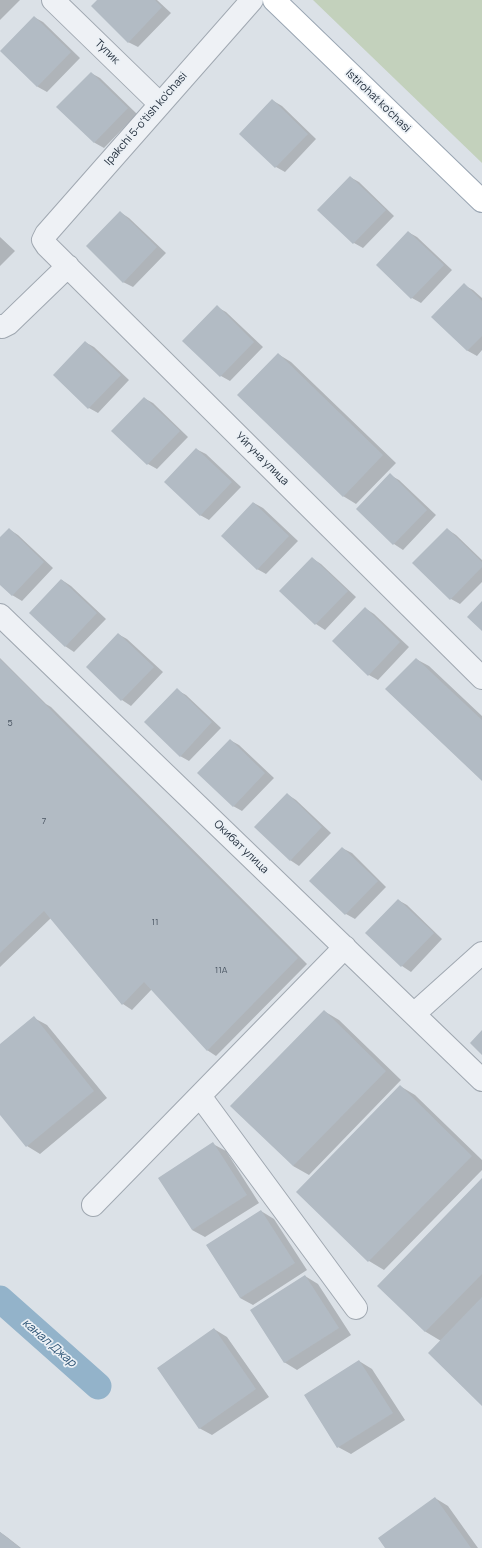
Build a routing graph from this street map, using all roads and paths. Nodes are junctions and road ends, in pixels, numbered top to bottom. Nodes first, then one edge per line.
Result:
1 (53, 0) edge
2 (252, 0) edge
3 (274, 0) edge
4 (160, 104) junction
5 (482, 201) edge
6 (43, 240) joint
7 (68, 266) junction
8 (1, 326) edge
9 (0, 615) edge
10 (482, 678) edge
11 (345, 947) junction
12 (482, 953) edge
13 (414, 1014) junction
14 (482, 1080) edge
15 (200, 1096) junction
16 (92, 1206) dead end
17 (356, 1308) dead end

1 - 4 street, Тупик
2 - 4 street, Ipakchi 5-o'tish ko'chasi
3 - 5 main road, Istirohat ko'chasi
4 - 6 street, Ipakchi 5-o'tish ko'chasi
6 - 7 street, Уйгуна улица
7 - 8 street
7 - 10 street, Уйгуна улица
9 - 11 street, Окибат улица
11 - 13 street, Окибат улица
11 - 15 street
12 - 13 street
13 - 14 street, Окибат улица
15 - 16 street
15 - 17 street

